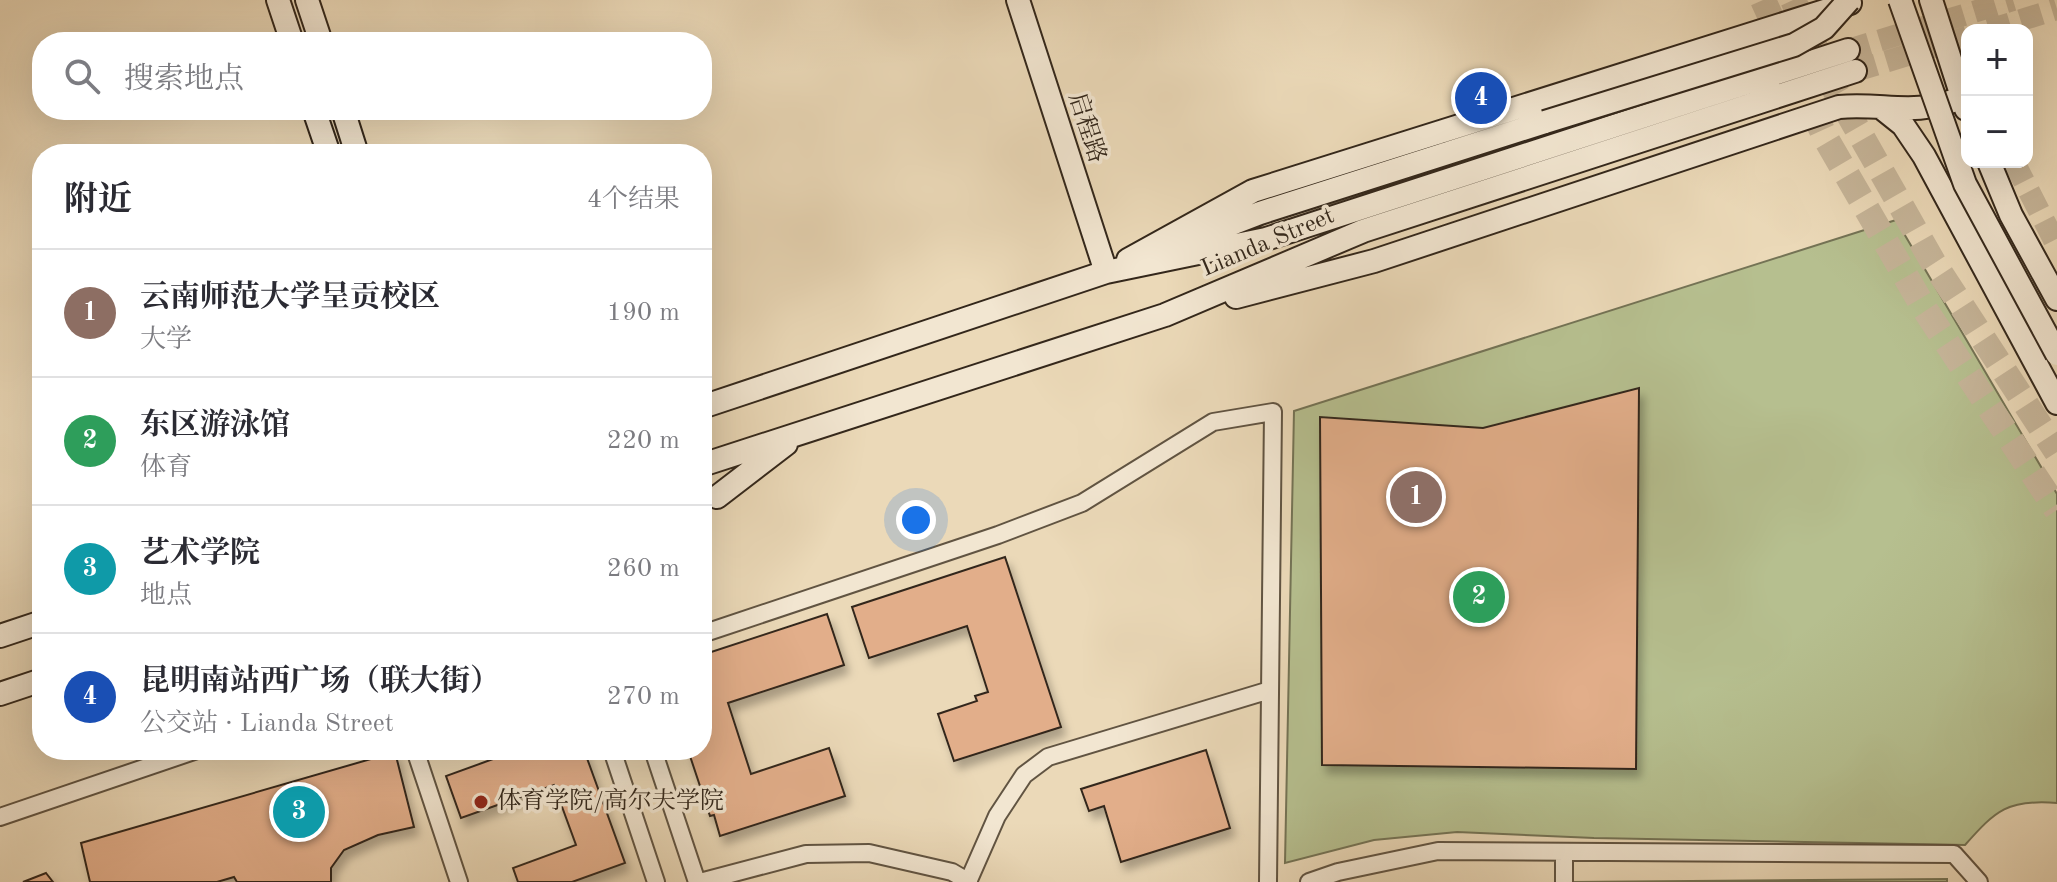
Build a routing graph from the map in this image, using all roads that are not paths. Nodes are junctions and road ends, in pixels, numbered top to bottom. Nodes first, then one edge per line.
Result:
1 (278, 0) edge
2 (307, 0) edge
3 (1018, 0) edge
4 (1849, 0) edge
5 (1859, 0) edge
6 (1900, 0) edge
7 (1931, 0) edge
8 (289, 32) edge
9 (318, 32) edge
10 (1961, 96) edge
11 (1961, 104) edge
12 (1883, 109) junction
13 (317, 120) edge
14 (346, 120) edge
15 (326, 144) edge
16 (354, 144) edge
17 (1991, 168) edge
18 (1106, 272) junction
19 (2057, 299) edge
20 (1165, 315) junction
21 (2057, 354) edge
22 (2057, 403) edge
23 (712, 404) edge
24 (800, 433) junction
25 (712, 462) edge
26 (717, 497) dead end
27 (32, 625) edge
28 (712, 631) edge
29 (0, 636) edge
30 (32, 683) edge
31 (1270, 690) junction
32 (0, 694) edge
33 (168, 760) edge
34 (418, 760) edge
35 (615, 760) edge
36 (656, 760) edge
37 (0, 817) edge
38 (1564, 853) junction
39 (459, 882) edge
40 (656, 882) edge
41 (698, 882) edge
42 (969, 882) edge
43 (1268, 882) edge
44 (1309, 882) edge
45 (1564, 882) edge
46 (1979, 882) edge

1 - 8 main road
2 - 9 main road
3 - 18 main road, 启程路
4 - 18 main road, bridge
5 - 18 main road
6 - 21 main road, bridge
7 - 10 main road
11 - 12 main road
12 - 20 main road
12 - 22 main road
13 - 15 main road
14 - 16 main road
17 - 19 main road
18 - 20 main road, Lianda Street
18 - 23 main road, Lianda Street
20 - 24 main road, Lianda Street
24 - 25 main road, Lianda Street
24 - 26 main road
27 - 29 main road
28 - 31 street
30 - 32 main road
31 - 42 street
31 - 43 street
33 - 37 street
34 - 39 street
35 - 40 street
36 - 41 street
38 - 44 street
38 - 45 street
38 - 46 street
41 - 42 street

